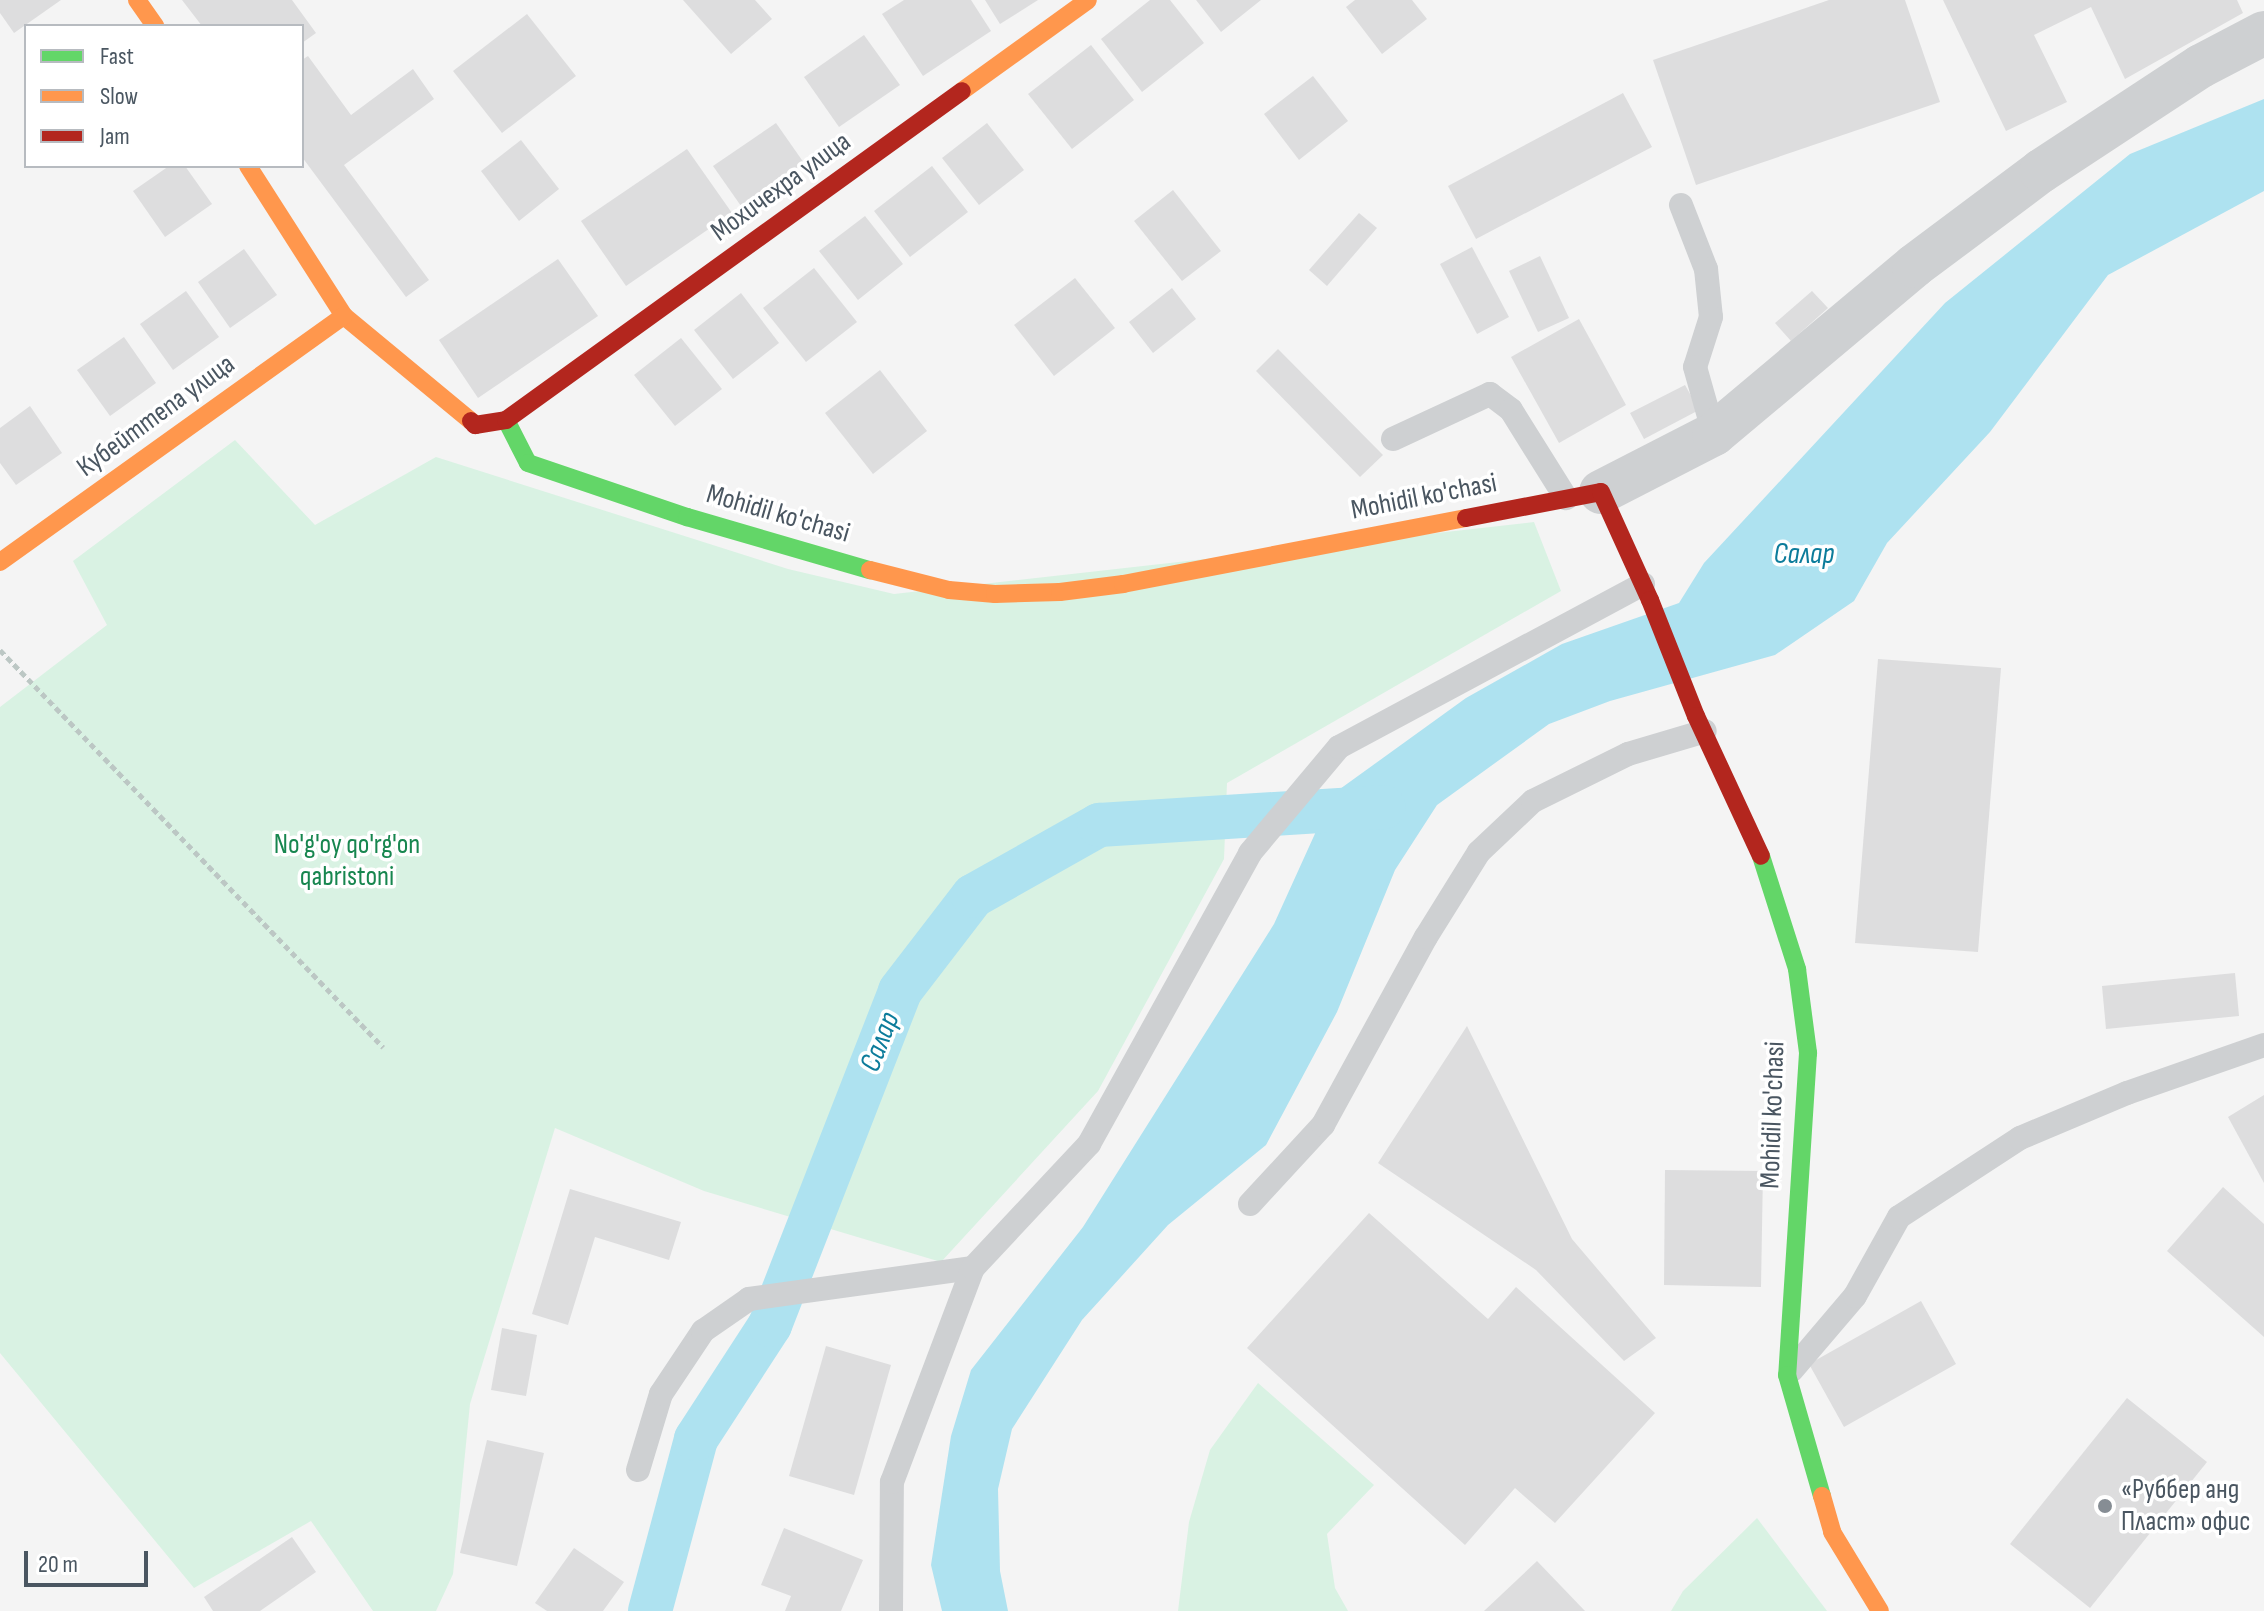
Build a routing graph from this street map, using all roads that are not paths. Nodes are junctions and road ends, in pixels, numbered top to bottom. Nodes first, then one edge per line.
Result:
1 (137, 0) edge
2 (1088, 0) edge
3 (154, 24) edge
4 (2264, 33) edge
5 (249, 168) edge
6 (1681, 205) dead end
7 (344, 316) junction
8 (506, 420) junction
9 (1714, 434) junction
10 (1393, 439) dead end
11 (1583, 495) junction
12 (0, 562) edge
13 (1647, 592) junction
14 (1700, 723) junction
15 (2264, 1045) edge
16 (1250, 1204) dead end
17 (973, 1268) junction
18 (1787, 1375) junction
19 (638, 1470) dead end
20 (891, 1611) edge
21 (1880, 1611) edge

1 - 3 street
2 - 8 street, Мохичехра улица
4 - 9 street
5 - 7 street
6 - 9 lane
7 - 8 street
7 - 12 street, Кубейттепа улица
8 - 11 street, Mohidil ko'chasi
9 - 11 street
10 - 11 lane
11 - 13 street, Mohidil ko'chasi
13 - 14 street, Mohidil ko'chasi
13 - 17 lane
14 - 16 lane
14 - 18 street, Mohidil ko'chasi
15 - 18 lane
17 - 19 lane
17 - 20 lane
18 - 21 street, Mohidil ko'chasi

